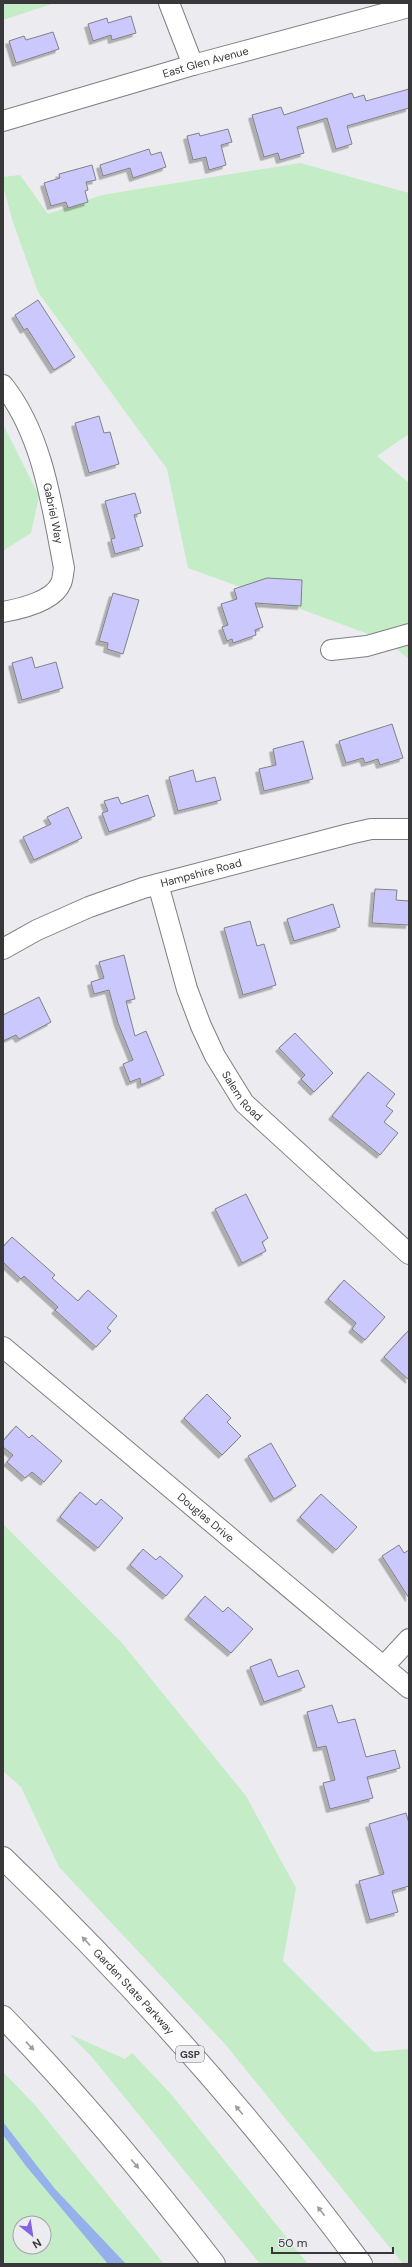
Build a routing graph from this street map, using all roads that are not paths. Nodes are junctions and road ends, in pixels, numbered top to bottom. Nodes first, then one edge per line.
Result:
1 (169, 3) edge
2 (409, 7) edge
3 (193, 65) junction
4 (3, 121) edge
5 (3, 385) edge
6 (3, 612) edge
7 (409, 634) edge
8 (331, 650) dead end
9 (409, 829) edge
10 (158, 884) junction
11 (3, 949) edge
12 (409, 1254) edge
13 (3, 1347) edge
14 (409, 1640) edge
15 (384, 1666) junction
16 (409, 1688) edge
17 (3, 1858) edge
18 (3, 2018) edge
19 (214, 2264) edge
20 (362, 2264) edge

1 - 3 street
2 - 3 street, East Glen Avenue
3 - 4 street, East Glen Avenue
5 - 6 street, Gabriel Way
7 - 8 street
9 - 10 street, Hampshire Road
10 - 11 street, Hampshire Road
10 - 12 street, Salem Road
13 - 15 street, Douglas Drive
14 - 15 street
15 - 16 street, Douglas Drive
20 -> 17 highway, Garden State Parkway / GSP
18 -> 19 highway

